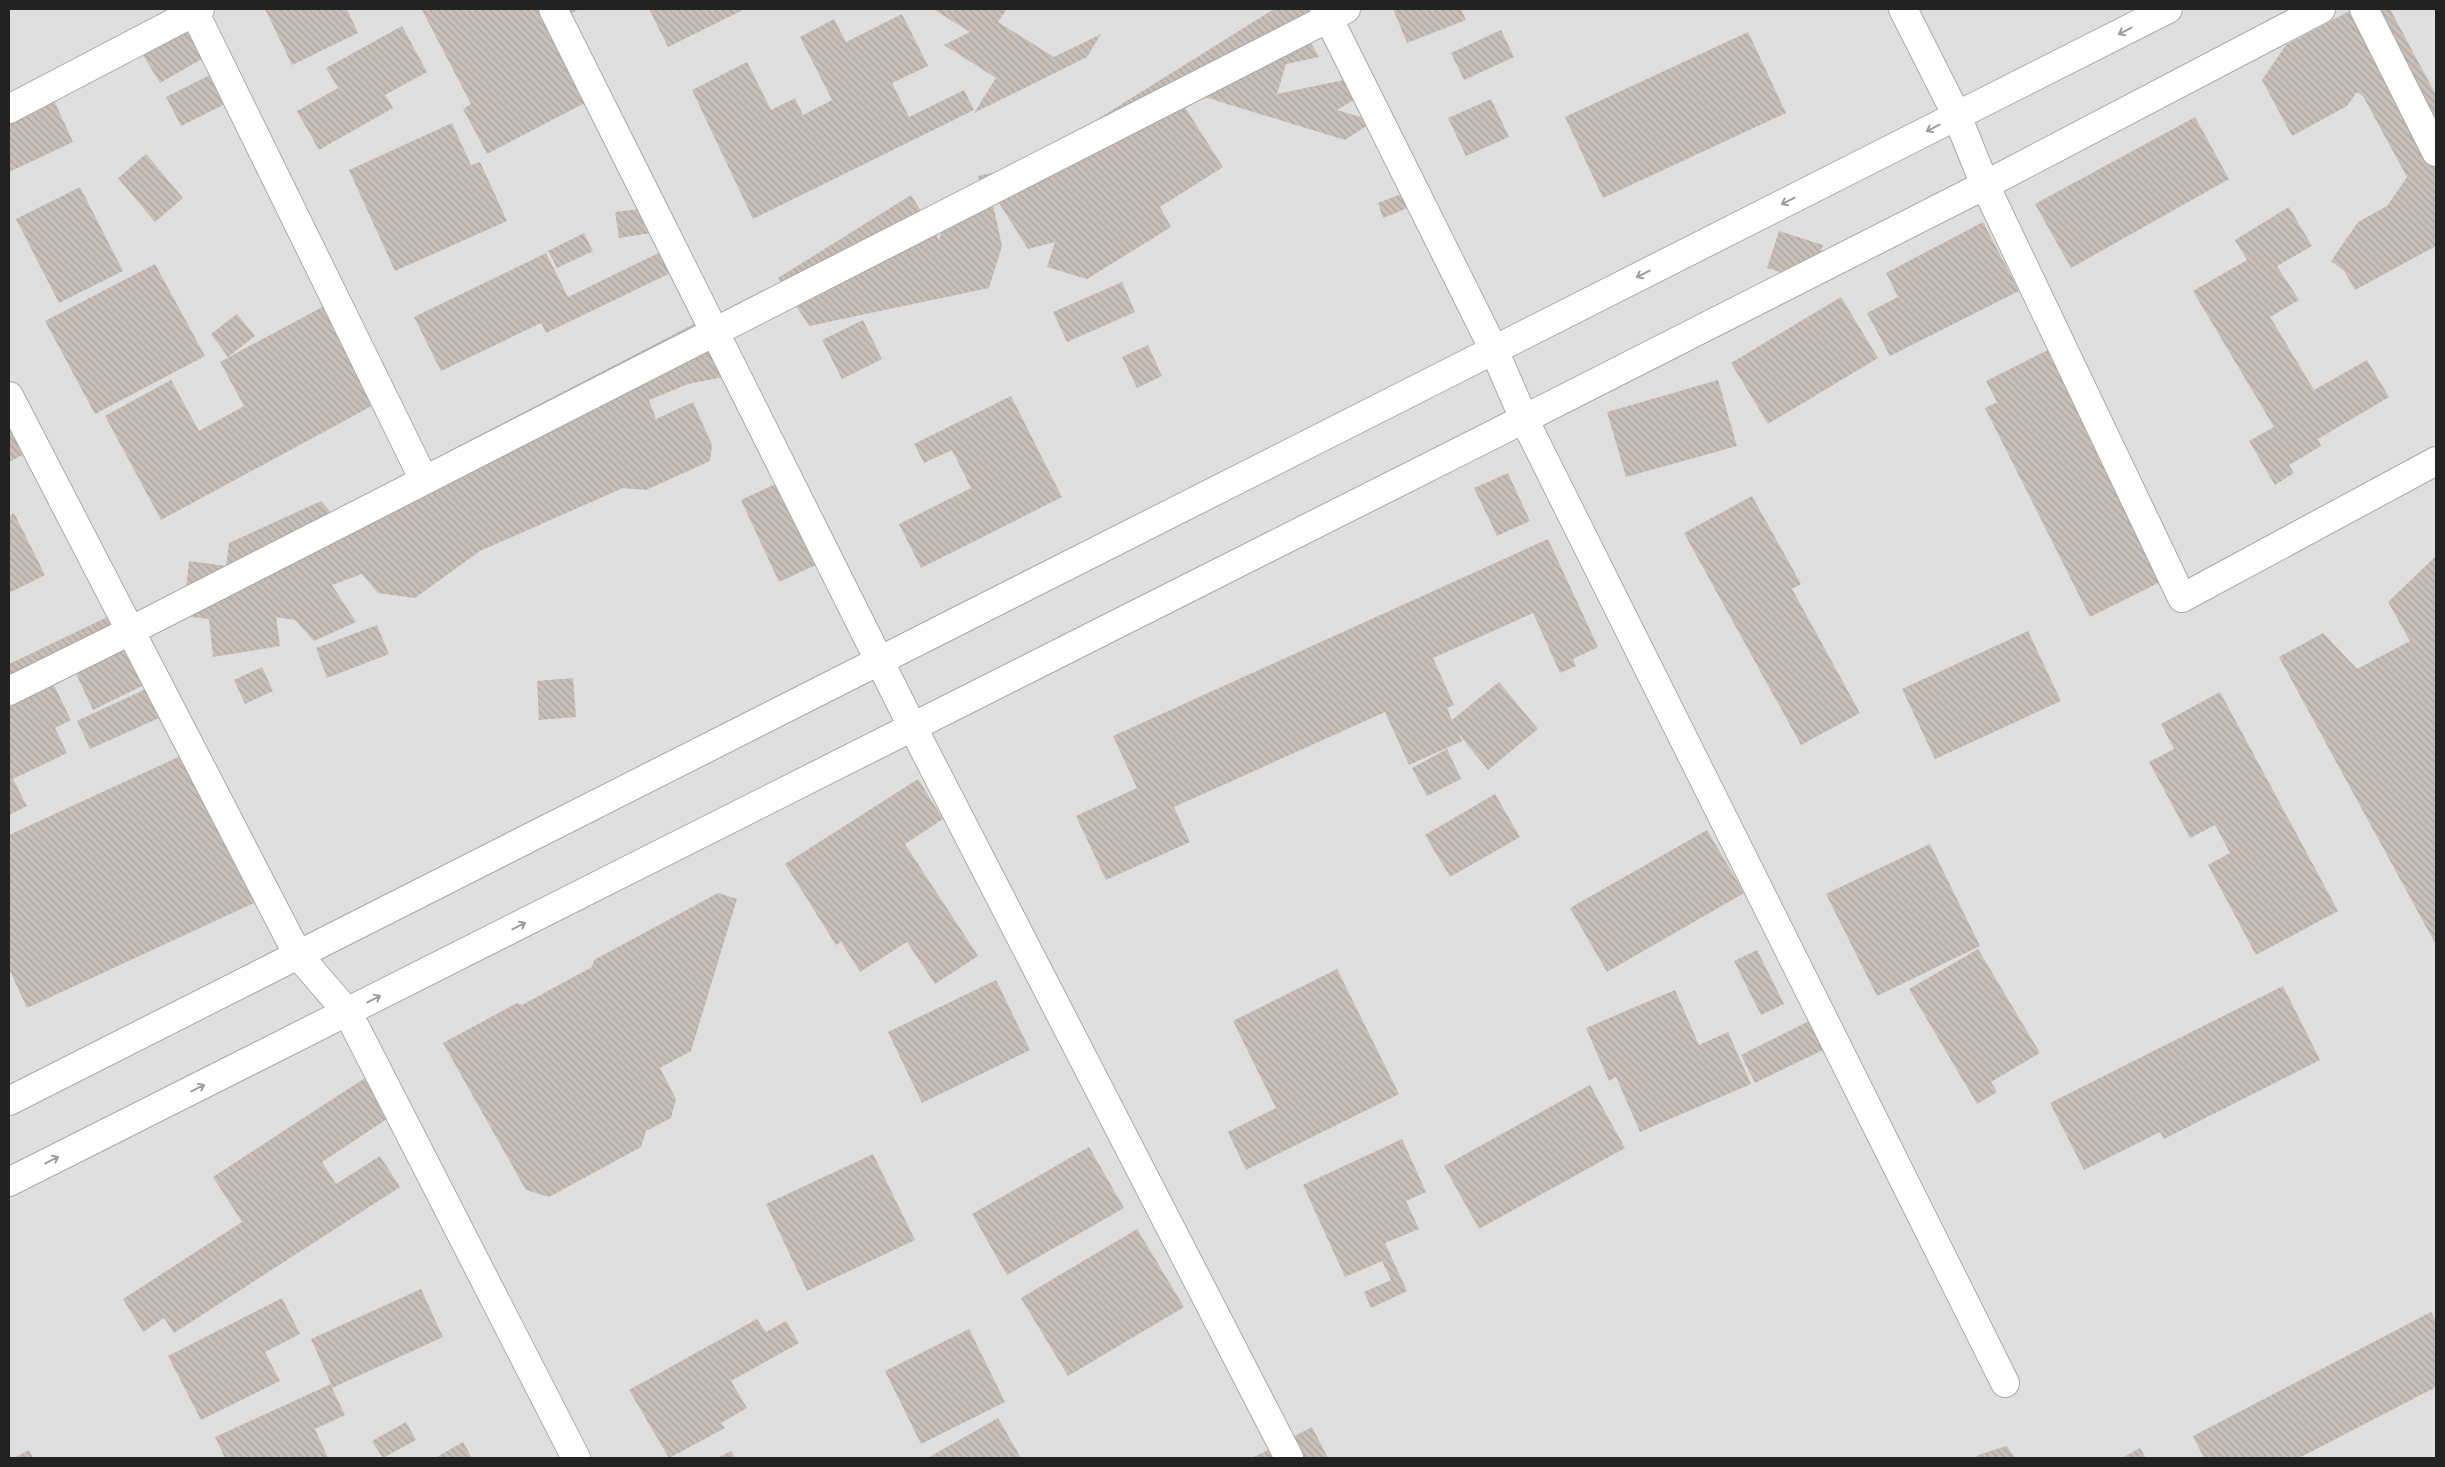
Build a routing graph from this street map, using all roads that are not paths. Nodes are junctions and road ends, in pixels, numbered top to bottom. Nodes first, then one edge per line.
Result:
1 (552, 9) edge
2 (1903, 9) edge
3 (2168, 9) edge
4 (2320, 9) edge
5 (2364, 9) edge
6 (196, 10) edge
7 (1332, 12) edge
8 (9, 109) edge
9 (1957, 116) junction
10 (2436, 152) edge
11 (1985, 185) junction
12 (715, 332) junction
13 (1494, 350) junction
14 (9, 396) edge
15 (1524, 419) junction
16 (2436, 461) edge
17 (424, 480) junction
18 (130, 631) junction
19 (881, 660) junction
20 (9, 691) edge
21 (913, 728) junction
22 (298, 954) junction
23 (348, 1012) junction
24 (9, 1101) edge
25 (9, 1182) edge
26 (2005, 1383) dead end
27 (576, 1458) edge
28 (1289, 1458) edge

1 - 12 street
2 - 9 street
3 -> 9 street
4 - 11 street
5 - 10 street
6 - 8 street
6 - 17 street
7 - 12 street
7 - 13 street
9 - 11 street
9 -> 13 street
11 - 15 street
11 - 16 street
12 - 17 street
12 - 19 street
13 - 15 street
13 - 19 street
14 - 18 street
15 - 21 street
15 - 26 street
17 - 18 street
18 - 20 street
18 - 22 street
19 - 21 street
19 - 22 street
23 -> 21 street
21 - 28 street
22 - 23 street
22 - 24 street
25 -> 23 street
23 - 27 street

